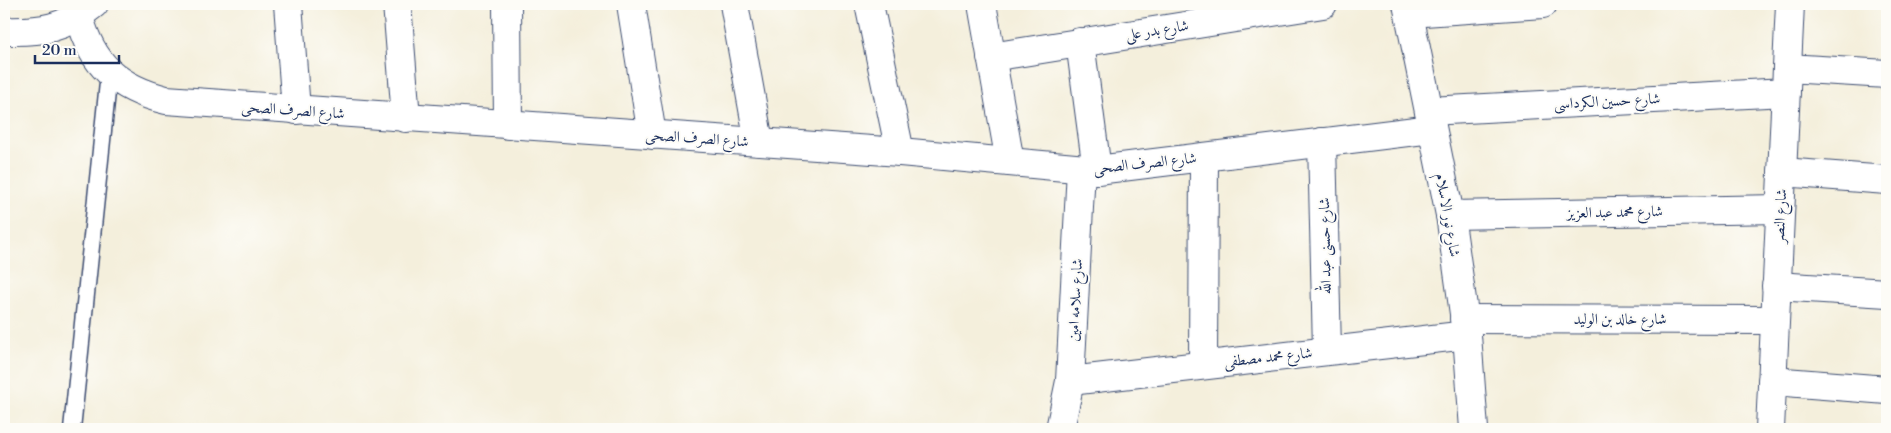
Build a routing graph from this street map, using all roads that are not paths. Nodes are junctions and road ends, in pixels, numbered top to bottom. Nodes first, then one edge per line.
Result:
1 (288, 4) edge
2 (397, 4) edge
3 (507, 4) edge
4 (631, 4) edge
5 (734, 4) edge
6 (869, 4) edge
7 (982, 4) edge
8 (1324, 4) edge
9 (1543, 4) edge
10 (1790, 4) edge
11 (1408, 8) edge
12 (86, 10) edge
13 (4, 31) edge
14 (1080, 42) junction
15 (991, 57) junction
16 (109, 73) junction
17 (1887, 74) edge
18 (1786, 80) junction
19 (296, 110) junction
20 (406, 118) junction
21 (1430, 120) junction
22 (508, 125) junction
23 (652, 135) junction
24 (759, 142) junction
25 (1322, 142) junction
26 (900, 152) junction
27 (1204, 157) junction
28 (1010, 162) junction
29 (1089, 170) junction
30 (1782, 172) junction
31 (1887, 180) edge
32 (1780, 209) junction
33 (1450, 215) junction
34 (1776, 286) junction
35 (1887, 293) edge
36 (1775, 320) junction
37 (1465, 327) junction
38 (1327, 350) junction
39 (1203, 364) junction
40 (1070, 381) junction
41 (1772, 381) junction
42 (1887, 390) edge
43 (72, 429) edge
44 (1060, 429) edge
45 (1474, 429) edge
46 (1770, 429) edge

1 - 19 street
2 - 20 street
3 - 22 street
4 - 23 street
5 - 24 street
6 - 26 street
7 - 15 street
8 - 14 street, شارع بدر على
9 - 11 street
10 - 18 street, شارع النصر
11 - 21 street, شارع نور الاسلام
12 - 13 street, شارع الصرف الصحى
12 - 16 street, شارع الصرف الصحى
14 - 15 street, شارع بدر على
14 - 29 street, شارع سلامه امين
15 - 28 street
16 - 19 street, شارع الصرف الصحى
16 - 43 lane
17 - 18 street, شارع حسين الكرداسى
18 - 21 street, شارع حسين الكرداسى
18 - 30 street, شارع النصر
19 - 20 street, شارع الصرف الصحى
20 - 22 street, شارع الصرف الصحى
21 - 25 street, شارع الصرف الصحى
21 - 33 street, شارع نور الاسلام
22 - 23 street, شارع الصرف الصحى
23 - 24 street, شارع الصرف الصحى
24 - 26 street, شارع الصرف الصحى
25 - 27 street, شارع الصرف الصحى
25 - 38 street, شارع حسنى عبد الله
26 - 28 street, شارع الصرف الصحى
27 - 29 street, شارع الصرف الصحى
27 - 39 street
28 - 29 street, شارع الصرف الصحى
29 - 40 street, شارع سلامه امين
30 - 31 street
30 - 32 street, شارع النصر
32 - 33 street, شارع محمد عبد العزيز
32 - 34 street, شارع النصر
33 - 37 street, شارع نور الاسلام
34 - 35 street
34 - 36 street, شارع النصر
36 - 37 street, شارع خالد بن الوليد
36 - 41 street, شارع النصر
37 - 38 street, شارع محمد مصطفى
37 - 45 street, شارع نور الاسلام
38 - 39 street, شارع محمد مصطفى
39 - 40 street, شارع محمد مصطفى
40 - 44 street, شارع سلامه امين
41 - 42 street
41 - 46 street, شارع النصر

